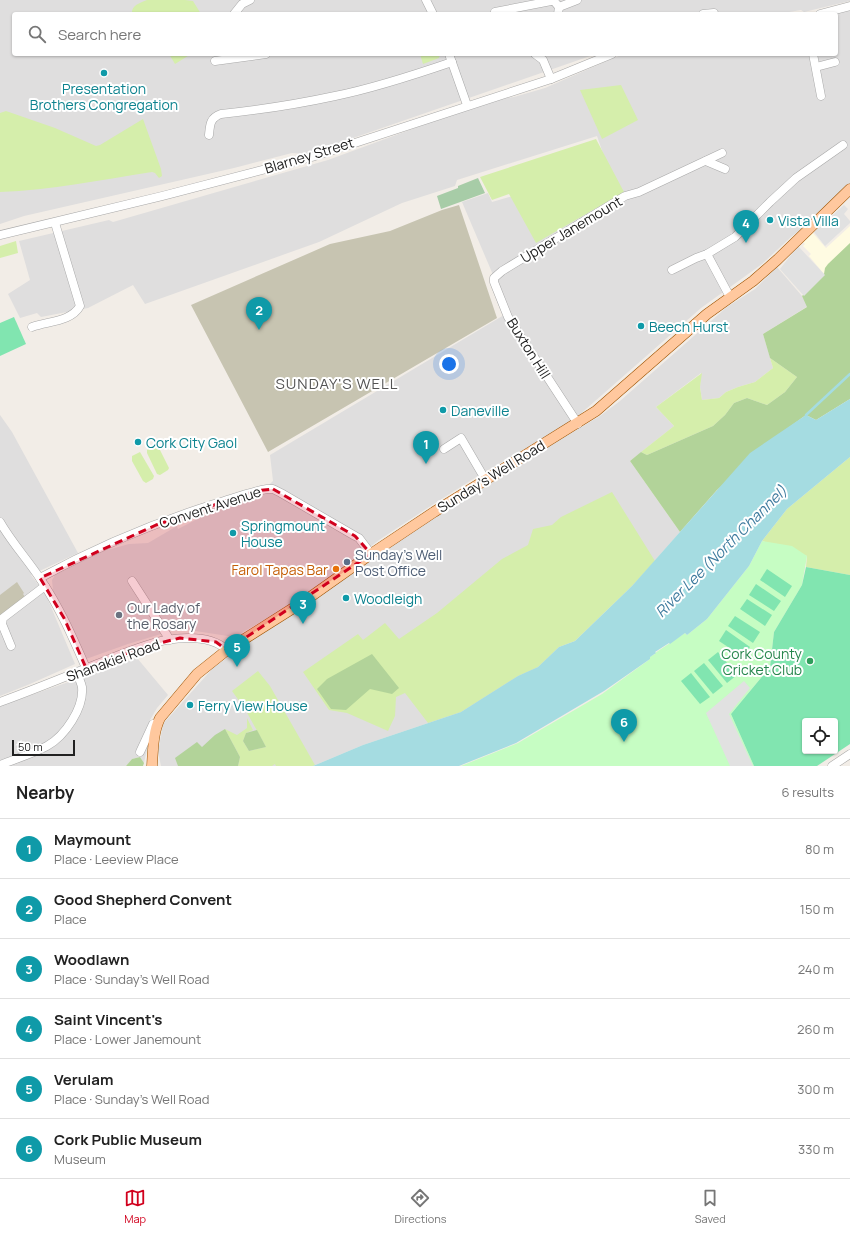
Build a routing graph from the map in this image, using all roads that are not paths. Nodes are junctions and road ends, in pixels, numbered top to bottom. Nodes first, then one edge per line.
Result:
1 (250, 0) edge
2 (426, 0) edge
3 (577, 0) edge
4 (850, 6) edge
5 (558, 10) edge
6 (510, 11) edge
7 (236, 12) edge
8 (430, 12) edge
9 (495, 12) dead end
10 (828, 12) edge
11 (251, 56) edge
12 (538, 56) edge
13 (607, 56) edge
14 (813, 56) edge
15 (450, 58) edge
16 (215, 61) dead end
17 (835, 62) dead end
18 (816, 67) junction
19 (551, 79) junction
20 (821, 96) dead end
21 (467, 105) junction
22 (209, 135) dead end
23 (843, 145) dead end
24 (722, 153) dead end
25 (706, 161) junction
26 (725, 169) dead end
27 (850, 189) edge
28 (55, 223) junction
29 (0, 236) edge
30 (707, 254) junction
31 (672, 270) dead end
32 (502, 271) joint
33 (730, 297) junction
34 (32, 326) dead end
35 (578, 424) junction
36 (444, 449) dead end
37 (485, 479) junction
38 (0, 522) edge
39 (371, 554) junction
40 (40, 578) junction
41 (132, 581) dead end
42 (45, 586) junction
43 (170, 640) junction
44 (11, 646) dead end
45 (227, 650) junction
46 (86, 668) junction
47 (77, 672) junction
48 (0, 702) edge
49 (158, 723) junction
50 (140, 752) dead end
51 (850, 754) edge
52 (0, 765) edge
53 (152, 766) edge
54 (832, 766) edge

1 - 7 street
2 - 8 street
3 - 5 street
4 - 10 street
5 - 6 street
6 - 9 street
11 - 16 street
12 - 19 street
13 - 19 street, Blarney Street
14 - 18 street
15 - 21 street
15 - 22 street
17 - 18 street
18 - 20 street
19 - 21 street, Blarney Street
21 - 28 street, Blarney Street
23 - 30 street
24 - 25 street, Upper Janemount
25 - 26 street
25 - 32 street, Upper Janemount
27 - 33 main road, Sunday's Well Road
28 - 29 street, Blarney Street
28 - 34 street
30 - 31 street
30 - 33 street
32 - 35 street, Buxton Hill
33 - 35 main road, Sunday's Well Road
35 - 37 main road, Sunday's Well Road
36 - 37 street
37 - 39 main road, Sunday's Well Road
38 - 40 street
39 - 40 street, Convent Avenue
39 - 45 main road, Sunday's Well Road
40 - 42 street
41 - 43 street
42 - 44 street
42 - 46 street
43 - 45 street, Shanakiel Road
43 - 46 street, Shanakiel Road
45 - 49 main road, Sunday's Well Road
46 - 47 street, Shanakiel Road
47 - 48 street, Shanakiel Road
47 - 52 street
49 - 50 street
49 - 53 main road, Sunday's Well Road
51 - 54 street

